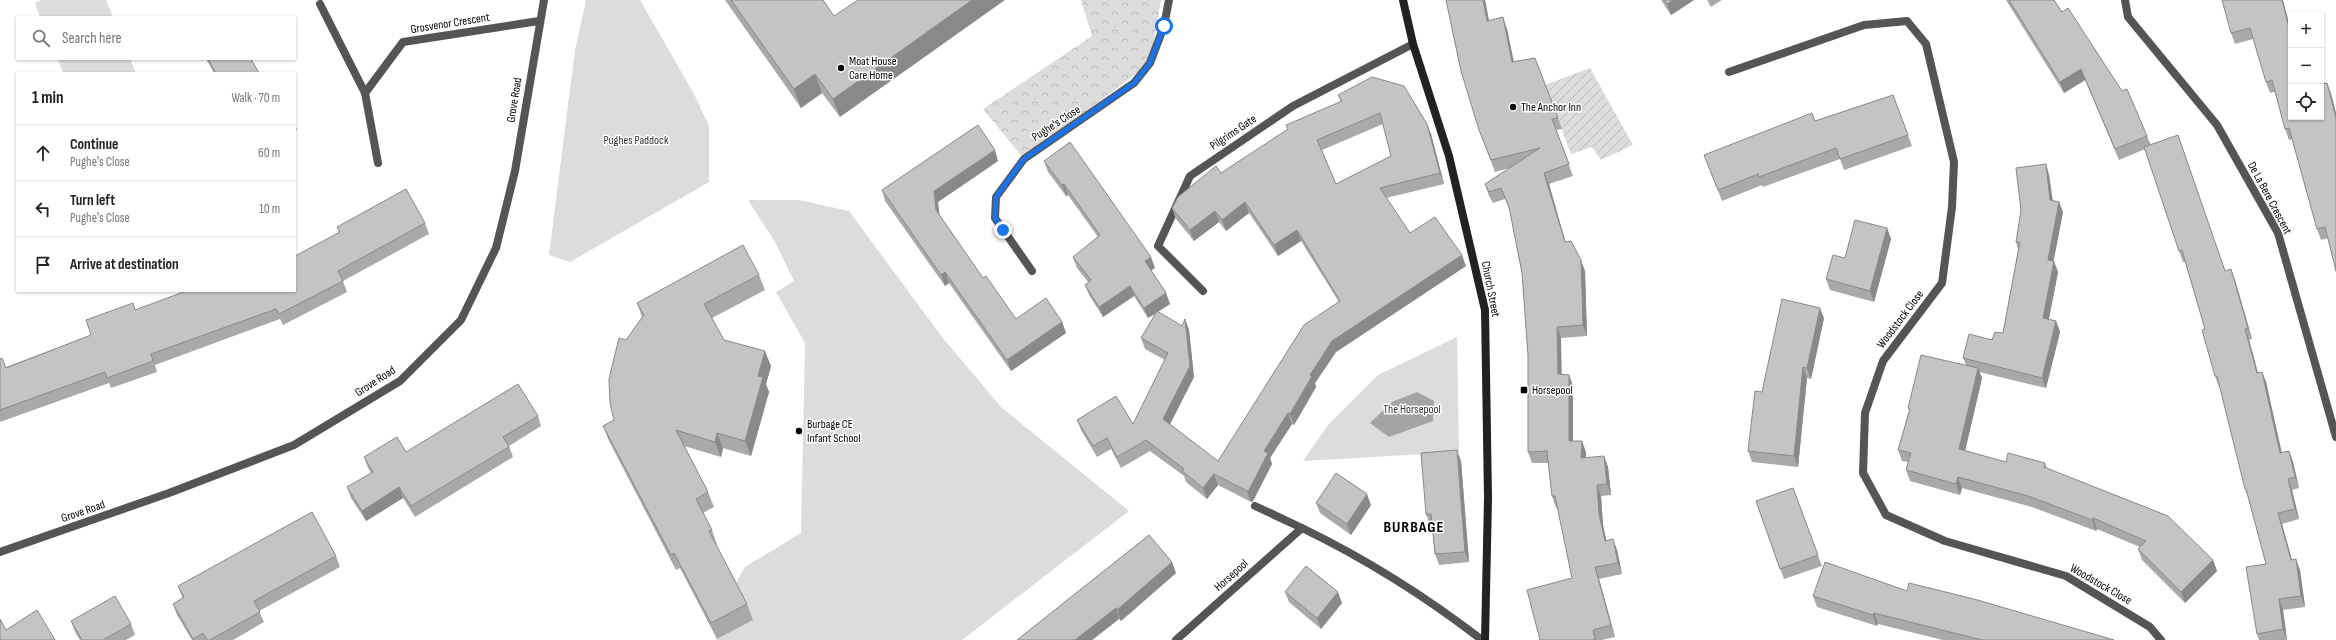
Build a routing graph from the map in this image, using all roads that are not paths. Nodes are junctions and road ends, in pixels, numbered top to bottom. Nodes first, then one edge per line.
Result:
1 (544, 0) edge
2 (1169, 0) edge
3 (1403, 0) edge
4 (2125, 0) edge
5 (320, 4) dead end
6 (539, 21) junction
7 (1413, 44) junction
8 (1729, 72) dead end
9 (365, 93) junction
10 (378, 163) dead end
11 (1032, 270) dead end
12 (1203, 291) dead end
13 (2336, 437) edge
14 (1255, 506) dead end
15 (1302, 528) junction
16 (0, 552) edge
17 (1176, 640) edge
18 (1483, 640) edge
19 (2161, 640) edge

1 - 6 street, Grove Road
2 - 11 street, Pughe's Close
3 - 7 main road, Church Street
4 - 13 street, De La Bere Crescent
5 - 9 street
6 - 9 street, Grosvenor Crescent
6 - 16 street, Grove Road
7 - 12 street, Pilgrims Gate
7 - 18 main road, Church Street
8 - 19 street, Woodstock Close
9 - 10 street
14 - 15 street
15 - 17 street, Horsepool
15 - 18 street

